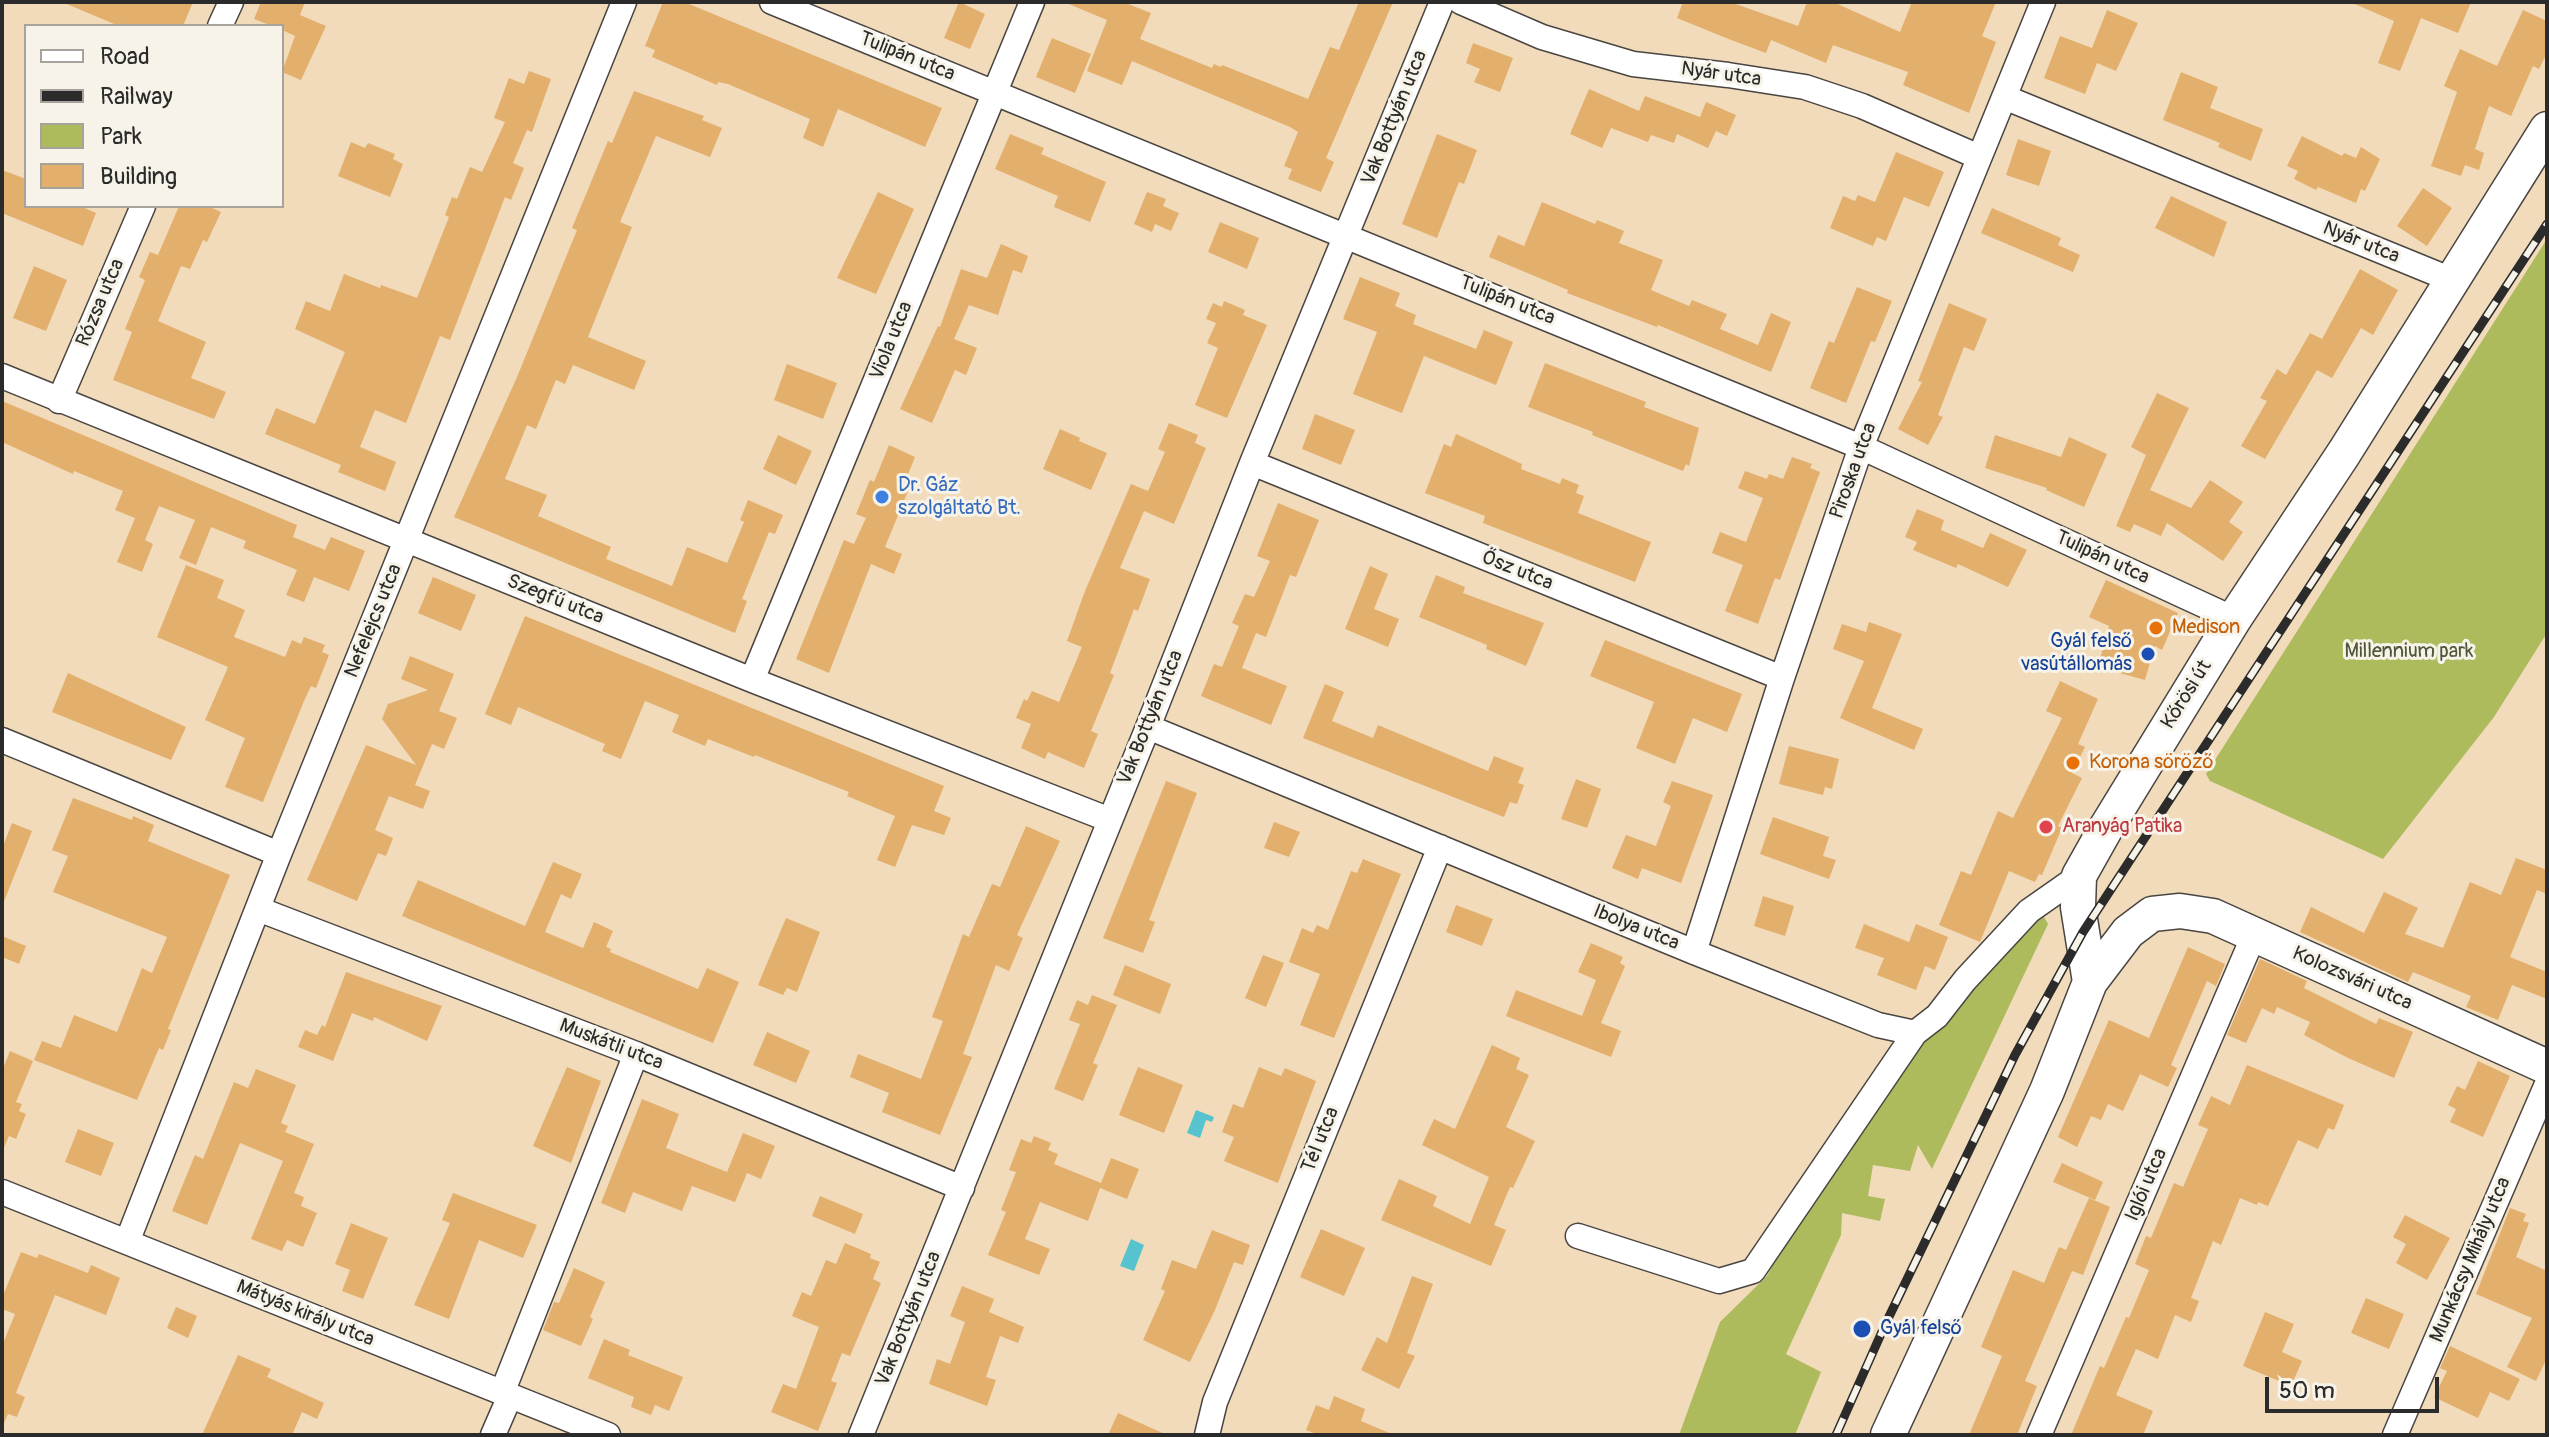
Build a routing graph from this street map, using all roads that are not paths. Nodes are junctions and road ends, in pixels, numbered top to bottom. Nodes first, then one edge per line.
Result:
1 (231, 2) edge
2 (624, 2) edge
3 (772, 2) edge
4 (1032, 2) edge
5 (1442, 2) edge
6 (1461, 2) edge
7 (2043, 2) edge
8 (221, 24) edge
9 (995, 92) junction
10 (2004, 97) junction
11 (2547, 129) edge
12 (1979, 157) junction
13 (142, 208) edge
14 (1347, 235) junction
15 (2452, 280) junction
16 (2, 376) edge
17 (59, 401) junction
18 (1861, 447) junction
19 (1252, 463) junction
20 (406, 541) junction
21 (2234, 619) junction
22 (1782, 678) junction
23 (752, 680) junction
24 (1148, 727) junction
25 (2, 740) edge
26 (1110, 820) junction
27 (1440, 847) junction
28 (279, 854) junction
29 (2078, 892) junction
30 (258, 909) junction
31 (2152, 914) junction
32 (2254, 935) junction
33 (1694, 952) junction
34 (2090, 982) junction
35 (1915, 1033) junction
36 (636, 1054) junction
37 (2547, 1067) edge
38 (2547, 1084) edge
39 (962, 1188) junction
40 (5, 1201) edge
41 (1578, 1236) dead end
42 (127, 1242) junction
43 (506, 1395) junction
44 (493, 1435) edge
45 (608, 1435) edge
46 (861, 1435) edge
47 (1207, 1435) edge
48 (1888, 1435) edge
49 (2039, 1435) edge
50 (2395, 1435) edge

1 - 8 street
2 - 20 street, Nefelejcs utca
3 - 9 street, Tulipán utca
4 - 9 street, Viola utca
5 - 14 street, Vak Bottyán utca
6 - 12 street, Nyár utca
7 - 10 street, Piroska utca
9 - 14 street, Tulipán utca
9 - 23 street, Viola utca
10 - 12 street, Piroska utca
10 - 15 street, Nyár utca
11 - 15 main road, Kőrösi út
12 - 18 street, Piroska utca
13 - 17 street, Rózsa utca
14 - 18 street, Tulipán utca
14 - 19 street, Vak Bottyán utca
15 - 21 main road, Kőrösi út
16 - 17 street, Szegfű utca
17 - 20 street, Szegfű utca
18 - 21 street, Tulipán utca
18 - 22 street, Piroska utca
19 - 22 street, Ősz utca
19 - 24 street, Vak Bottyán utca
20 - 23 street, Szegfű utca
20 - 28 street, Nefelejcs utca
21 - 29 main road, Kőrösi út
22 - 33 street, Piroska utca
23 - 26 street, Szegfű utca
24 - 26 street, Vak Bottyán utca
24 - 27 street, Ibolya utca
25 - 28 street
26 - 39 street, Vak Bottyán utca
27 - 33 street, Ibolya utca
27 - 47 street, Tél utca
28 - 30 street, Nefelejcs utca
29 - 31 main road, Kolozsvári utca
29 - 34 main road
29 - 35 street
30 - 36 street, Muskátli utca
30 - 42 street, Nefelejcs utca
31 - 32 main road, Kolozsvári utca
31 - 34 main road
32 - 37 main road, Kolozsvári utca
32 - 49 street, Iglói utca
33 - 35 street, Ibolya utca
34 - 48 main road
35 - 41 street
36 - 39 street, Muskátli utca
36 - 43 street
38 - 50 street, Munkácsy Mihály utca
39 - 46 street, Vak Bottyán utca
40 - 42 street, Mátyás király utca
42 - 43 street, Mátyás király utca
43 - 44 street
43 - 45 street, Mátyás király utca

